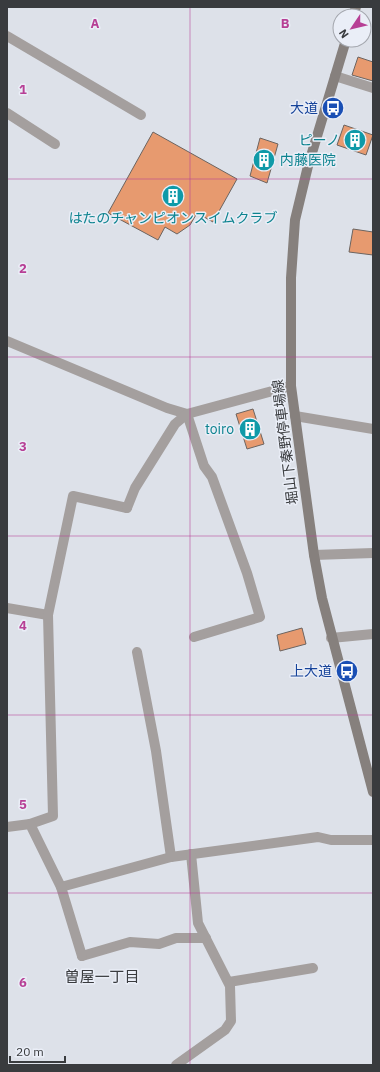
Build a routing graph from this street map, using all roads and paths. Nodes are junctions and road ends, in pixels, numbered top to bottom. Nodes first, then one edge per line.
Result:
1 (7, 36) edge
2 (344, 48) edge
3 (336, 76) junction
4 (373, 88) edge
5 (7, 113) edge
6 (141, 115) dead end
7 (55, 144) dead end
8 (7, 341) edge
9 (291, 386) junction
10 (187, 414) junction
11 (295, 416) junction
12 (373, 429) edge
13 (373, 553) edge
14 (314, 556) junction
15 (7, 608) edge
16 (48, 615) junction
17 (373, 634) edge
18 (194, 637) dead end
19 (331, 638) junction
20 (137, 652) dead end
21 (373, 792) edge
22 (30, 824) junction
23 (7, 828) edge
24 (373, 840) edge
25 (191, 854) junction
26 (172, 857) junction
27 (61, 887) junction
28 (206, 938) junction
29 (313, 968) dead end
30 (229, 982) junction
31 (189, 1061) edge
32 (176, 1065) edge

1 - 6 street
2 - 3 main road, 堀山下秦野停車場線
3 - 4 street
3 - 9 main road, 堀山下秦野停車場線
5 - 7 street
8 - 10 street
9 - 10 street
9 - 11 main road, 堀山下秦野停車場線
10 - 16 street
10 - 18 street
11 - 12 street
11 - 14 main road, 堀山下秦野停車場線
13 - 14 street
14 - 19 main road, 堀山下秦野停車場線
15 - 16 street
16 - 22 street
17 - 19 street
19 - 21 main road, 堀山下秦野停車場線
20 - 26 street
22 - 23 street
22 - 27 street
24 - 25 street
25 - 26 street
25 - 28 street
26 - 27 street
27 - 28 street
28 - 30 street
29 - 30 street
30 - 31 street
31 - 32 street

